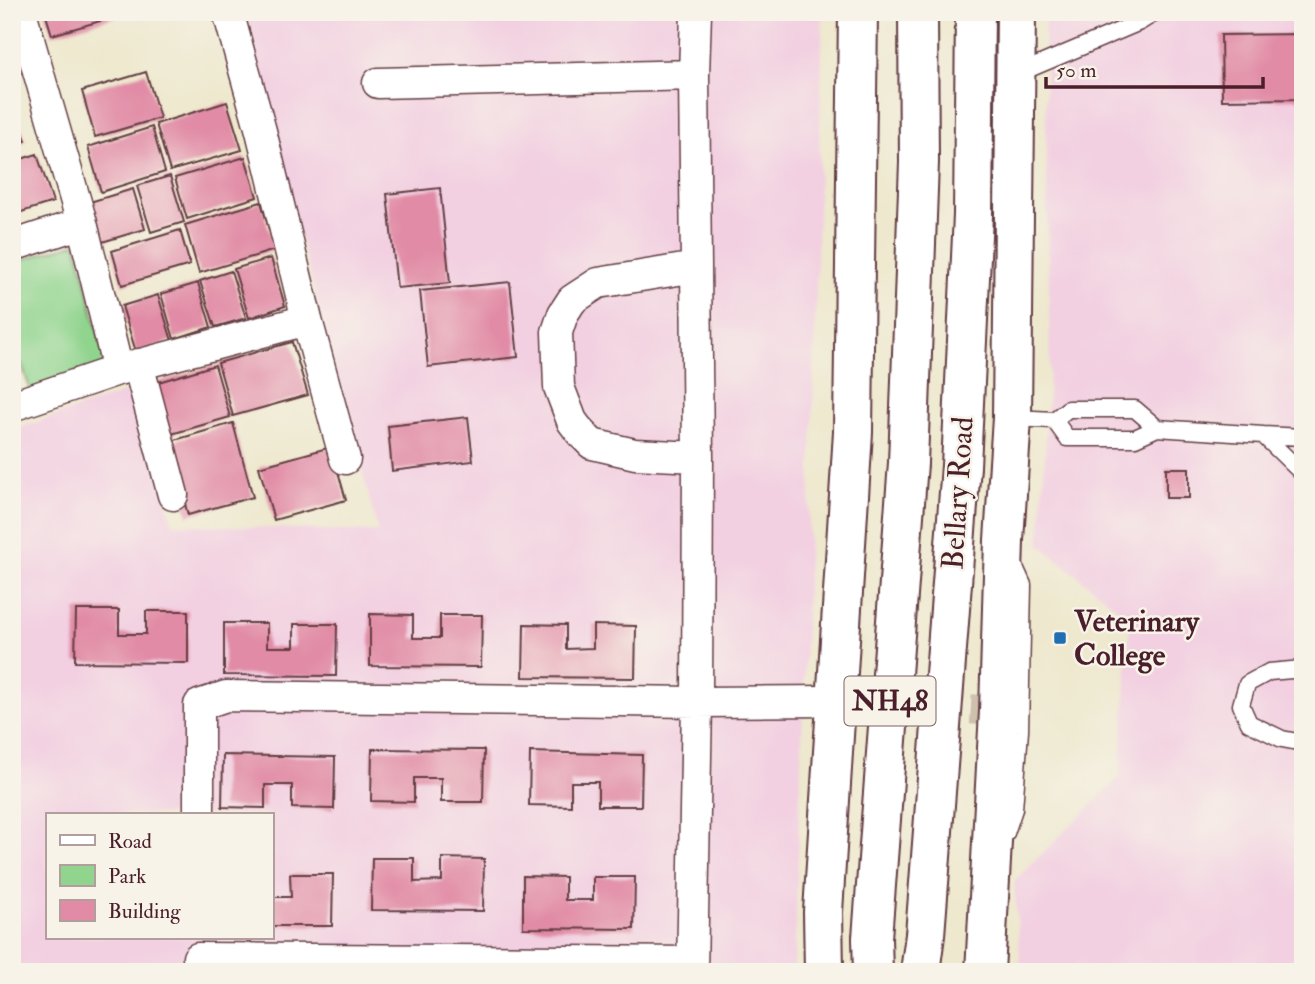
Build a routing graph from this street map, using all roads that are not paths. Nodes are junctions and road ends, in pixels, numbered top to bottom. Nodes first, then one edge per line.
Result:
1 (21, 12) edge
2 (228, 12) edge
3 (696, 12) edge
4 (858, 12) edge
5 (918, 12) edge
6 (975, 12) edge
7 (1016, 12) edge
8 (1156, 12) edge
9 (22, 55) edge
10 (694, 75) junction
11 (1015, 75) junction
12 (378, 83) dead end
13 (82, 223) junction
14 (12, 246) edge
15 (696, 267) junction
16 (307, 320) junction
17 (128, 367) junction
18 (12, 406) edge
19 (1012, 418) junction
20 (1054, 421) junction
21 (1157, 428) junction
22 (1263, 435) junction
23 (1303, 437) edge
24 (698, 457) junction
25 (345, 459) dead end
26 (1303, 474) edge
27 (173, 495) dead end
28 (1303, 669) edge
29 (836, 701) junction
30 (696, 702) junction
31 (1303, 743) edge
32 (199, 813) edge
33 (923, 953) edge
34 (873, 955) edge
35 (197, 956) edge
36 (692, 967) edge
37 (824, 972) edge
38 (985, 972) edge

1 - 9 street
2 - 16 street
3 - 10 street
4 - 29 main road
5 - 34 main road, Bellary Road / NH48, bridge
6 - 33 main road, Bellary Road / NH48, bridge
7 - 11 main road
8 - 11 lane
9 - 13 street
10 - 12 street
10 - 15 street
11 - 19 main road
13 - 14 street
13 - 17 street
15 - 24 street
15 - 24 street
16 - 17 street
16 - 25 street
17 - 18 street
17 - 27 street
19 - 20 lane
19 - 38 main road
20 - 21 lane
20 - 21 lane
21 - 22 lane
22 - 23 lane
22 - 26 lane
24 - 30 street
28 - 31 lane
29 - 30 street
29 - 37 main road
30 - 32 street
30 - 36 street
35 - 36 street

